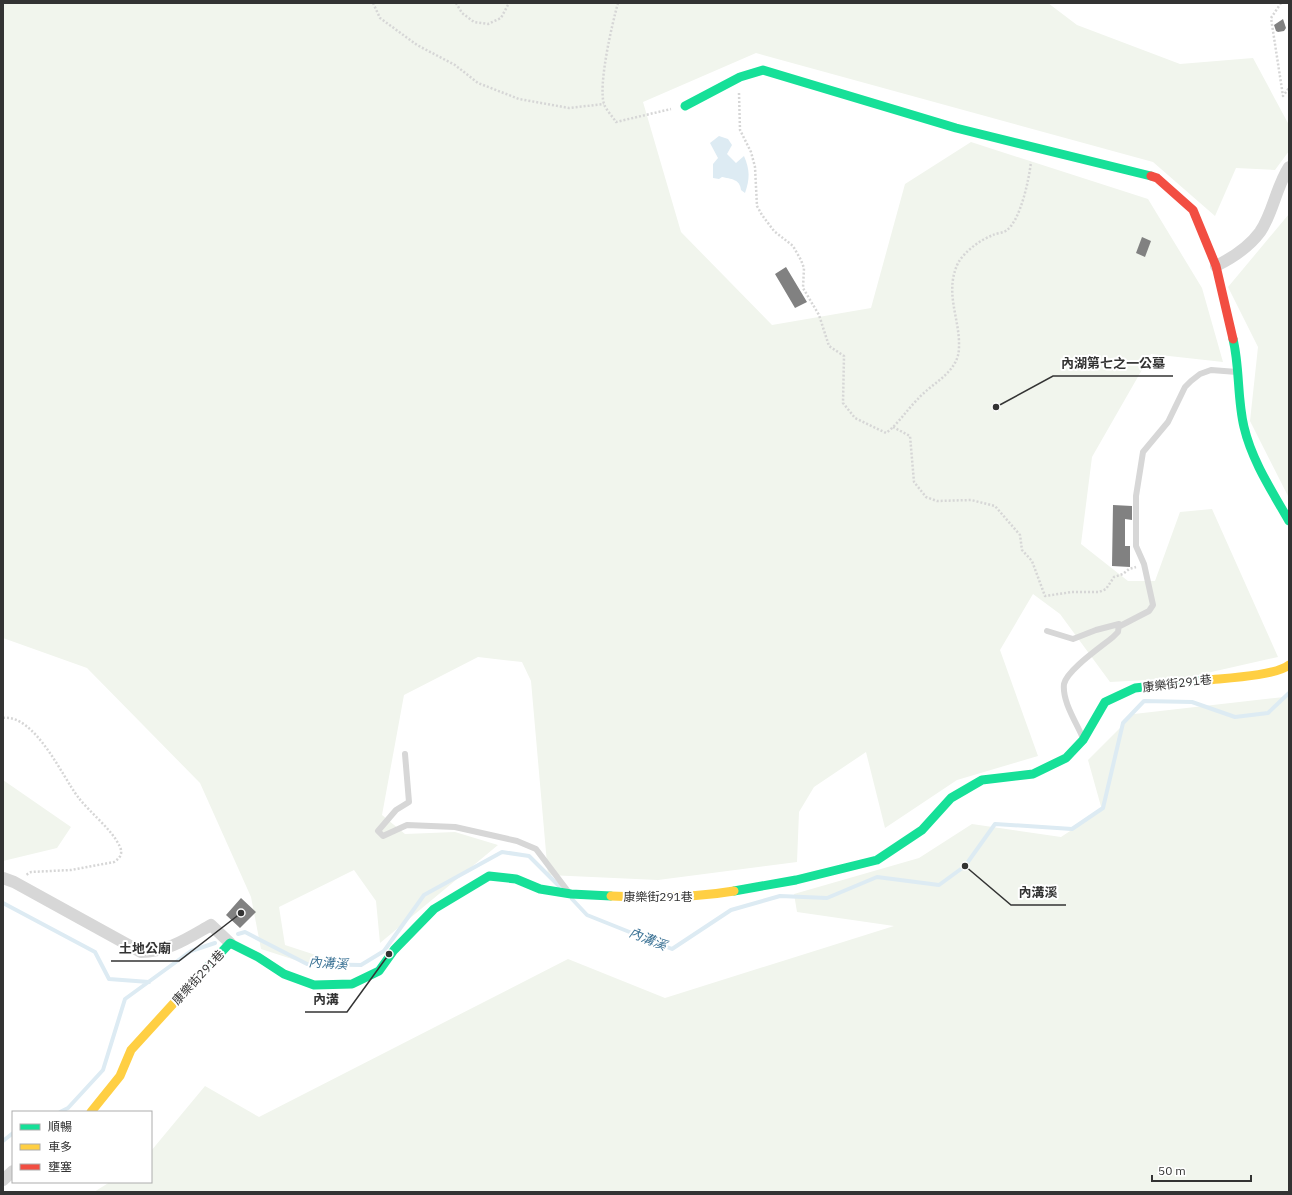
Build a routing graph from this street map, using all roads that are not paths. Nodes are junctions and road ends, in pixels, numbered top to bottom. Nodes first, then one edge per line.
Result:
1 (685, 106) road end
2 (1289, 167) edge
3 (1216, 266) junction
4 (1237, 372) junction
5 (1289, 521) edge
6 (1120, 626) junction
7 (1047, 631) dead end
8 (1289, 665) edge
9 (1083, 740) junction
10 (404, 754) dead end
11 (8, 880) edge
12 (571, 894) junction
13 (230, 943) junction
14 (92, 1111) edge
15 (12, 1172) edge
16 (3, 1180) edge

1 - 3 street
2 - 3 street
3 - 4 street
4 - 5 street
4 - 6 lane
6 - 7 lane
6 - 9 lane
8 - 9 street, 康樂街291巷
9 - 12 street, 康樂街291巷
10 - 12 lane
11 - 13 street
12 - 13 street, 康樂街291巷
13 - 14 street, 康樂街291巷
15 - 16 street

